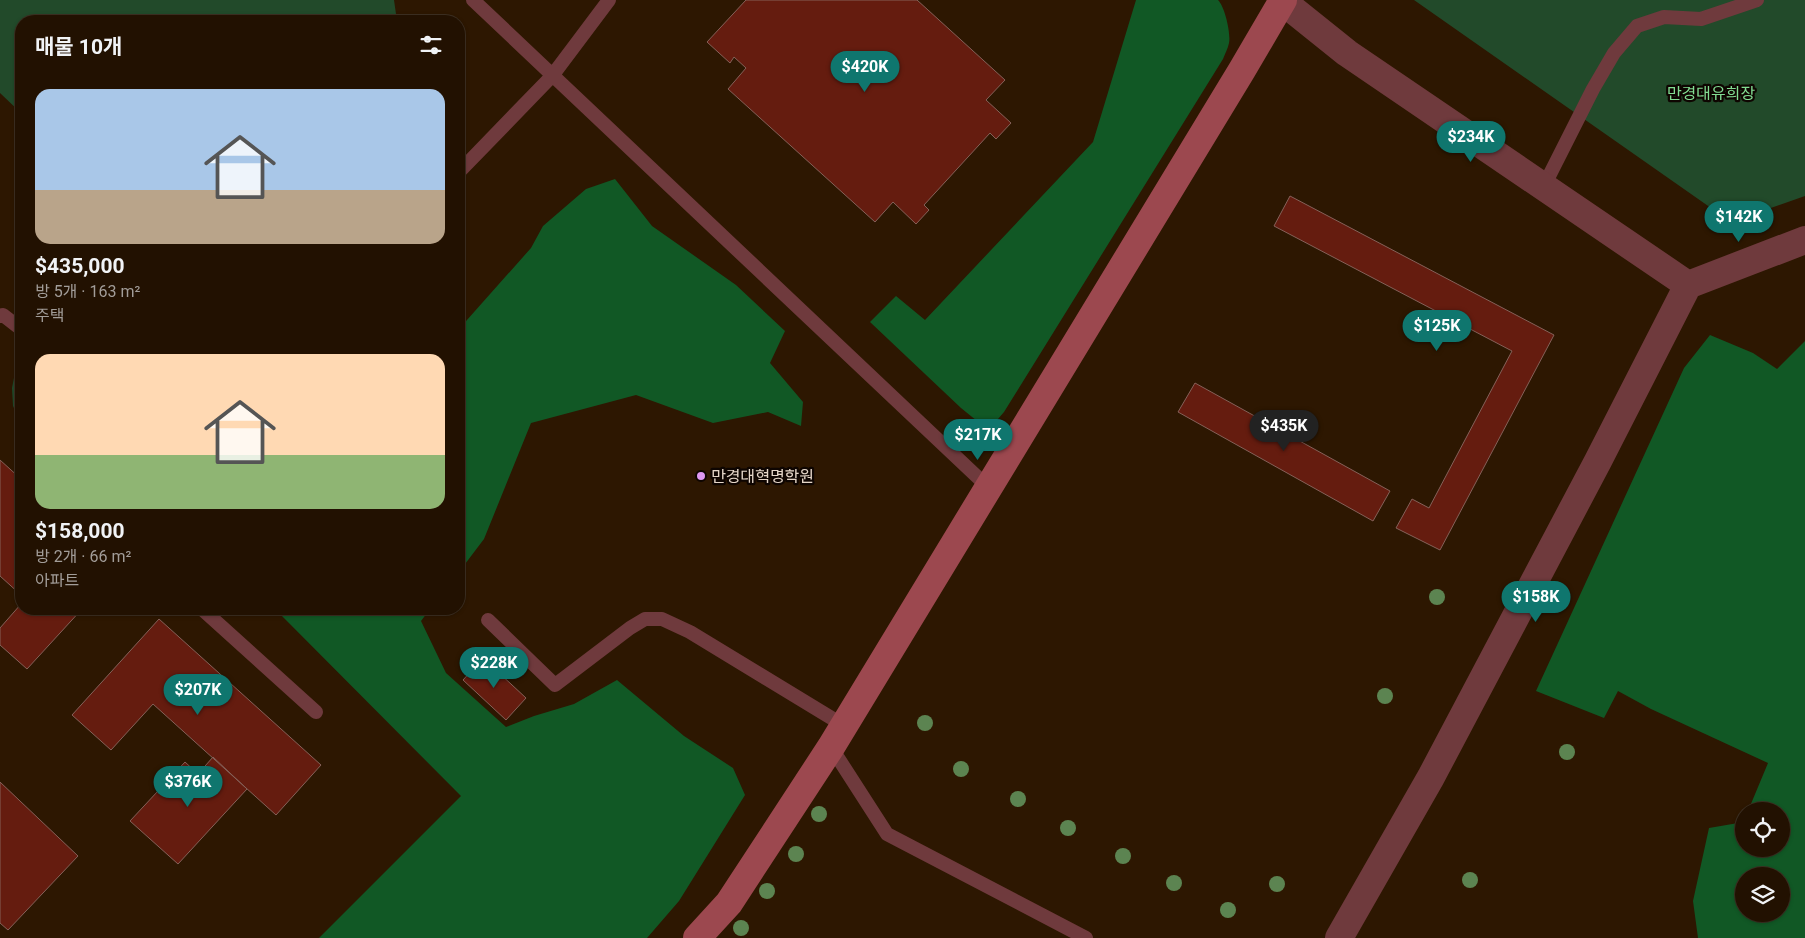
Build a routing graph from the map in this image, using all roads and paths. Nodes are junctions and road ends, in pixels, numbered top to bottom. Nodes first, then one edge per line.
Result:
1 (473, 0) edge
2 (609, 0) edge
3 (1282, 0) edge
4 (1757, 0) edge
5 (552, 76) junction
6 (465, 166) edge
7 (1544, 186) junction
8 (1805, 240) edge
9 (1688, 285) junction
10 (0, 316) edge
11 (15, 324) edge
12 (988, 487) junction
13 (209, 615) edge
14 (488, 620) dead end
15 (316, 712) dead end
16 (837, 736) junction
17 (697, 938) edge
18 (1086, 938) edge
19 (1339, 938) edge

1 - 5 lane
2 - 5 lane
3 - 7 street
3 - 12 main road
4 - 7 lane
5 - 6 lane
5 - 12 lane
7 - 9 street
8 - 9 street
9 - 19 street
10 - 11 lane
12 - 16 main road
13 - 15 lane
14 - 16 lane
16 - 17 main road
16 - 18 lane

